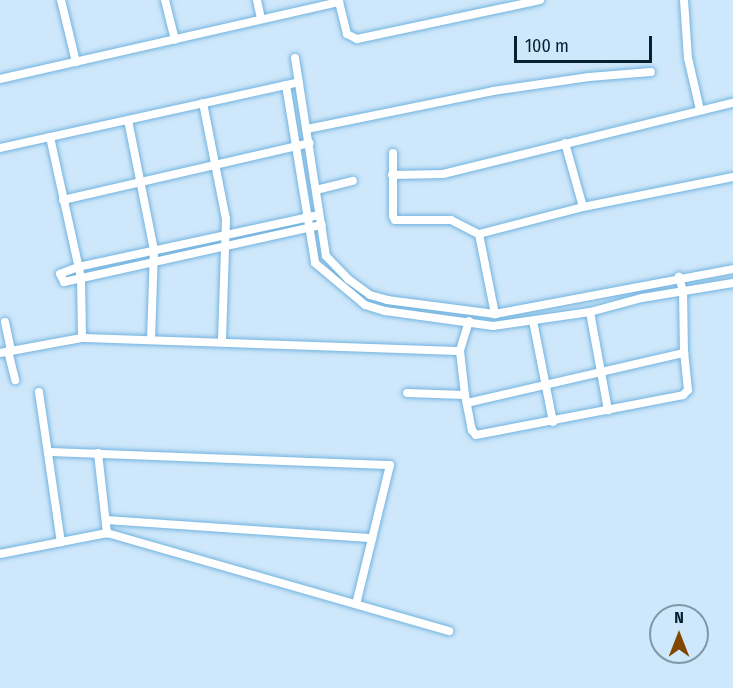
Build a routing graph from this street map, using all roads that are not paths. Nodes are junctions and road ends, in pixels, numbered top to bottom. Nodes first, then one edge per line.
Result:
1 (61, 0) edge
2 (165, 0) edge
3 (257, 0) edge
4 (540, 0) edge
5 (684, 0) edge
6 (338, 1) edge
7 (261, 19) junction
8 (175, 40) junction
9 (295, 58) dead end
10 (76, 62) junction
11 (651, 72) dead end
12 (0, 79) edge
13 (299, 82) junction
14 (286, 85) junction
15 (203, 103) junction
16 (733, 103) edge
17 (700, 110) junction
18 (128, 120) junction
19 (307, 129) junction
20 (50, 137) junction
21 (309, 143) junction
22 (566, 143) junction
23 (296, 146) junction
24 (0, 148) edge
25 (393, 153) dead end
26 (217, 164) junction
27 (392, 176) junction
28 (733, 177) edge
29 (353, 181) dead end
30 (142, 182) junction
31 (316, 190) junction
32 (63, 200) junction
33 (584, 207) junction
34 (320, 214) junction
35 (309, 216) junction
36 (322, 225) junction
37 (310, 227) junction
38 (227, 234) junction
39 (479, 234) junction
40 (227, 245) junction
41 (154, 250) junction
42 (154, 261) junction
43 (78, 267) junction
44 (733, 269) edge
45 (679, 277) junction
46 (81, 278) junction
47 (733, 283) edge
48 (683, 291) junction
49 (590, 312) junction
50 (472, 313) junction
51 (495, 314) junction
52 (533, 321) junction
53 (5, 322) dead end
54 (468, 323) junction
55 (82, 338) junction
56 (151, 340) junction
57 (222, 342) junction
58 (460, 351) junction
59 (6, 352) edge
60 (684, 353) junction
61 (600, 373) junction
62 (15, 381) dead end
63 (547, 385) junction
64 (39, 392) dead end
65 (407, 393) dead end
66 (466, 399) junction
67 (608, 410) junction
68 (554, 422) junction
69 (48, 452) junction
70 (98, 453) junction
71 (106, 520) junction
72 (107, 533) junction
73 (372, 538) junction
74 (61, 542) junction
75 (0, 554) edge
76 (356, 604) junction
77 (449, 631) dead end

1 - 10 street
2 - 8 street
3 - 7 street
4 - 6 street
5 - 17 street
6 - 7 street
7 - 8 street
8 - 10 street
9 - 13 street
10 - 12 street
11 - 19 street
13 - 14 street
13 - 19 street
14 - 15 street
14 - 23 street
15 - 18 street
15 - 26 street
16 - 17 street
17 - 22 street
18 - 20 street
18 - 30 street
19 - 21 street
20 - 24 street
20 - 32 street
21 - 23 street
21 - 31 street
22 - 27 street
22 - 33 street
23 - 26 street
23 - 35 street
25 - 27 street
26 - 30 street
26 - 38 street
27 - 39 street
28 - 33 street
29 - 31 street
30 - 32 street
30 - 41 street
31 - 34 street
32 - 43 street
33 - 39 street
34 - 35 street
34 - 36 street
35 - 37 street
35 - 38 street
36 - 37 street
36 - 50 street
37 - 40 street
37 - 54 street
38 - 40 street
38 - 41 street
39 - 51 street
40 - 42 street
40 - 57 street
41 - 42 street
41 - 43 street
42 - 46 street
42 - 56 street
43 - 46 street
43 - 46 street
44 - 45 street
45 - 48 street
45 - 51 street
46 - 55 street
47 - 48 street
48 - 49 street
48 - 60 street
49 - 52 street
49 - 61 street
50 - 51 street
50 - 54 street
52 - 54 street
52 - 63 street
53 - 59 street
54 - 58 street
55 - 56 street
55 - 59 street
56 - 57 street
57 - 58 street
58 - 66 street
59 - 62 street
60 - 61 street
60 - 67 street
61 - 63 street
61 - 67 street
63 - 66 street
63 - 68 street
64 - 69 street
65 - 66 street
66 - 68 street
67 - 68 street
69 - 70 street
69 - 74 street
70 - 71 street
70 - 73 street
71 - 72 street
71 - 73 street
72 - 74 street
72 - 76 street
73 - 76 street
74 - 75 street
76 - 77 street

